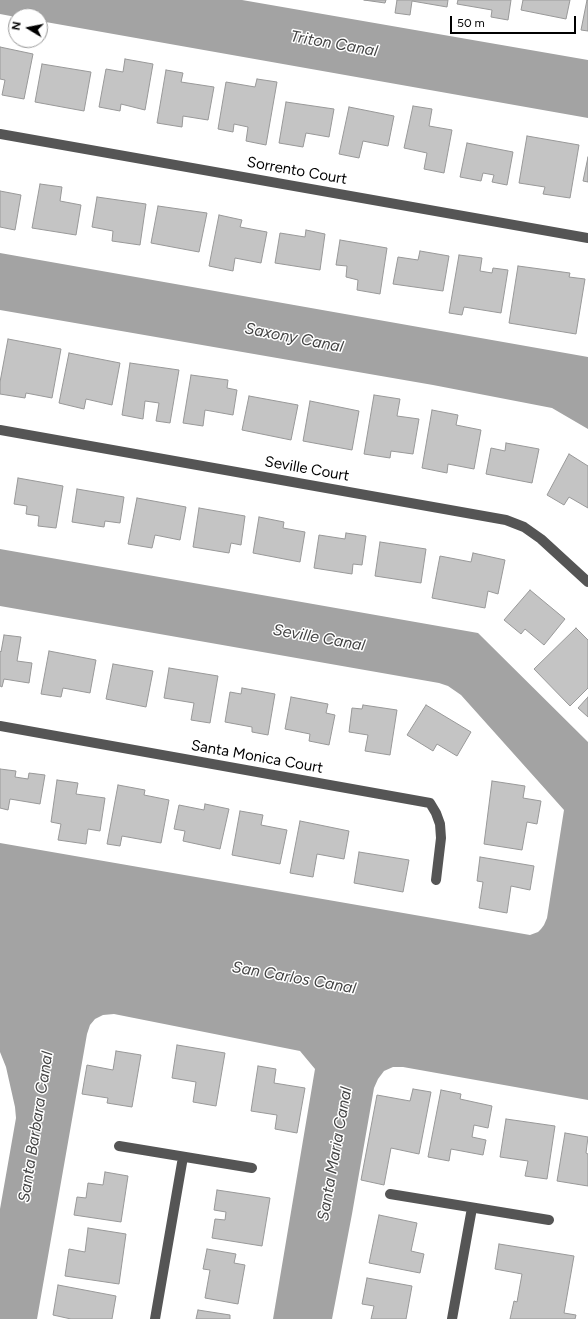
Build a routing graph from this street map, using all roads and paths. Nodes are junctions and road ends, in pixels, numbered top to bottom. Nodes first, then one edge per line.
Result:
1 (0, 134) edge
2 (588, 238) edge
3 (0, 430) edge
4 (588, 582) edge
5 (0, 726) edge
6 (436, 880) dead end
7 (119, 1146) dead end
8 (183, 1156) junction
9 (252, 1168) dead end
10 (390, 1194) dead end
11 (472, 1208) junction
12 (548, 1220) dead end
13 (155, 1319) edge
14 (452, 1319) edge

1 - 2 street, Sorrento Court
3 - 4 street, Seville Court
5 - 6 street, Santa Monica Court
7 - 8 street
8 - 9 street
8 - 13 street
10 - 11 street
11 - 12 street
11 - 14 street

